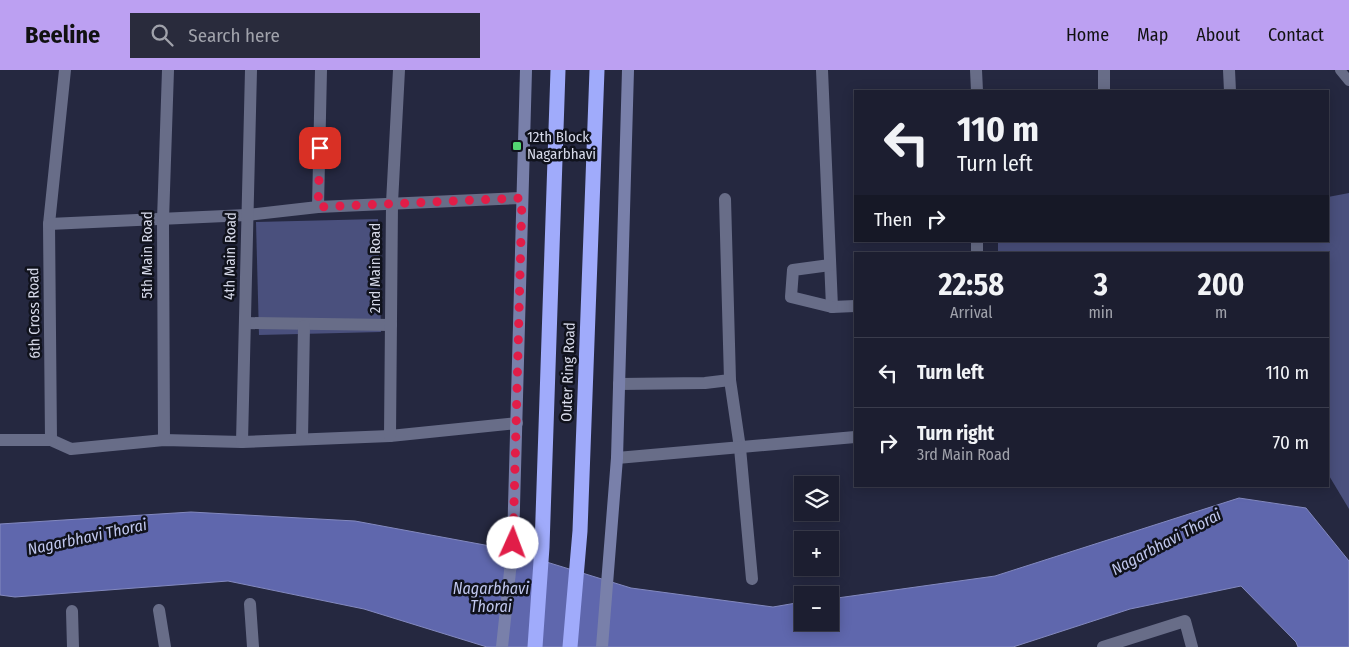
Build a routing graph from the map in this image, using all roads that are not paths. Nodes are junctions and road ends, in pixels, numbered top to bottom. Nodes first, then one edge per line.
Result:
1 (65, 70) edge
2 (168, 70) edge
3 (251, 70) edge
4 (321, 70) edge
5 (399, 70) edge
6 (526, 70) edge
7 (558, 70) edge
8 (597, 70) edge
9 (628, 70) edge
10 (822, 70) edge
11 (976, 70) edge
12 (1104, 70) edge
13 (1230, 70) edge
14 (1340, 70) edge
15 (1349, 81) edge
16 (977, 90) edge
17 (1104, 90) edge
18 (1230, 90) edge
19 (522, 198) junction
20 (725, 199) dead end
21 (392, 203) junction
22 (318, 207) junction
23 (247, 215) junction
24 (163, 220) junction
25 (49, 224) junction
26 (830, 265) junction
27 (854, 306) edge
28 (832, 307) junction
29 (246, 323) junction
30 (304, 326) junction
31 (391, 326) junction
32 (730, 380) junction
33 (619, 384) junction
34 (516, 423) junction
35 (390, 436) junction
36 (854, 437) edge
37 (302, 439) junction
38 (0, 440) edge
39 (51, 440) junction
40 (164, 440) junction
41 (242, 442) junction
42 (740, 448) junction
43 (617, 458) junction
44 (752, 578) dead end
45 (250, 604) dead end
46 (159, 610) dead end
47 (72, 611) dead end
48 (72, 647) edge
49 (165, 647) edge
50 (253, 647) edge
51 (502, 647) edge
52 (534, 647) edge
53 (570, 647) edge
54 (602, 647) edge
55 (1103, 647) edge
56 (1192, 647) edge

1 - 25 street, 6th Cross Road
2 - 24 street, 5th Main Road
3 - 23 street, 4th Main Road
4 - 22 street
5 - 21 street, 2nd Main Road
6 - 19 street
7 - 52 highway, Outer Ring Road
8 - 53 highway, Outer Ring Road
9 - 33 street
10 - 26 street
11 - 16 street
12 - 17 street
13 - 18 street
14 - 15 lane
19 - 21 street
19 - 34 street
20 - 32 street
21 - 22 street
21 - 31 street, 2nd Main Road
22 - 23 street
23 - 24 street
23 - 29 street, 4th Main Road
24 - 25 street
24 - 40 street, 5th Main Road
25 - 39 street, 6th Cross Road
26 - 28 street
26 - 28 street
27 - 28 street
29 - 30 street
29 - 41 street, 4th Main Road
30 - 31 street
30 - 37 street
31 - 35 street, 2nd Main Road
32 - 33 street
32 - 42 street
33 - 43 street
34 - 35 street
34 - 51 street
35 - 37 street
36 - 42 street
37 - 41 street
38 - 39 street
39 - 40 street
40 - 41 street
42 - 43 street
42 - 44 street
43 - 54 street
45 - 50 street
46 - 49 street
47 - 48 street
55 - 56 street

